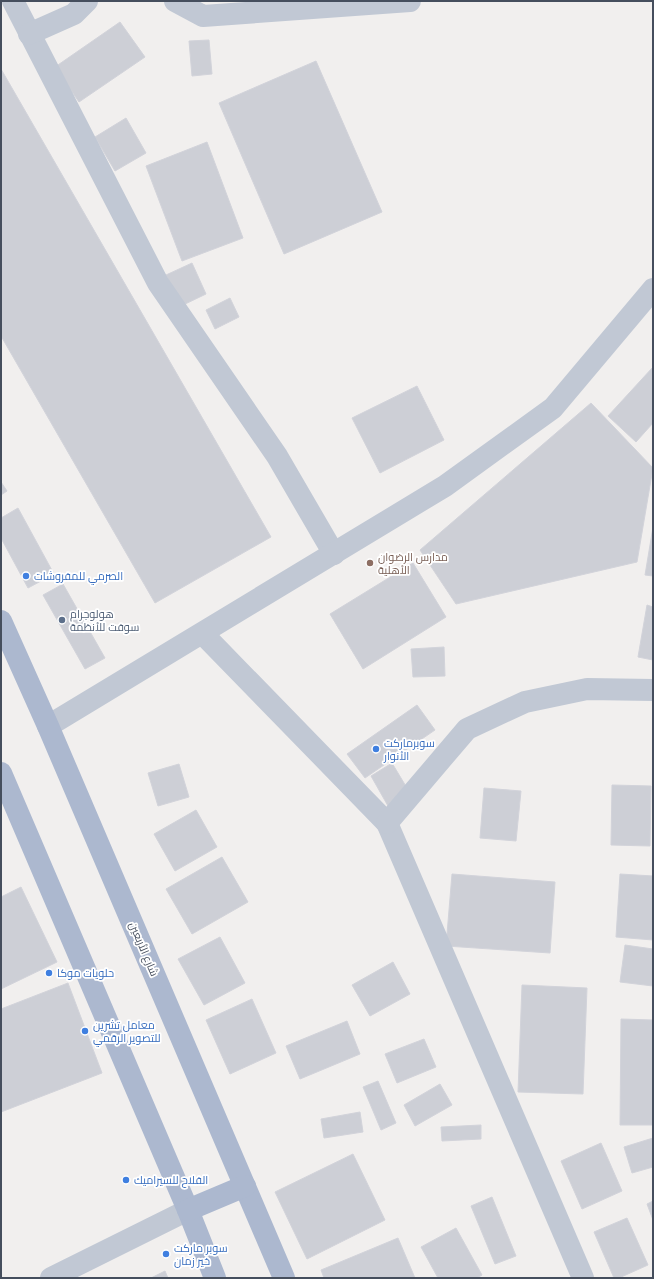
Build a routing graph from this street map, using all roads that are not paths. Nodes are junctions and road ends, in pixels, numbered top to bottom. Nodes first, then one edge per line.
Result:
1 (13, 1) edge
2 (87, 1) edge
3 (175, 1) edge
4 (410, 1) edge
5 (29, 34) junction
6 (653, 288) edge
7 (334, 554) junction
8 (1, 620) edge
9 (202, 634) junction
10 (653, 690) edge
11 (48, 726) junction
12 (1, 773) edge
13 (387, 823) junction
14 (245, 1186) junction
15 (188, 1210) junction
16 (51, 1278) edge
17 (215, 1278) edge
18 (284, 1278) edge
19 (583, 1278) edge

1 - 5 street
2 - 5 street
3 - 4 street
5 - 7 street
6 - 7 street
7 - 9 street
8 - 11 main road, شارع الأربعين
9 - 11 street
9 - 13 street
10 - 13 street
11 - 14 main road, شارع الأربعين
12 - 15 main road
13 - 19 street
14 - 15 main road
14 - 18 main road, شارع الأربعين
15 - 16 street
15 - 17 main road

